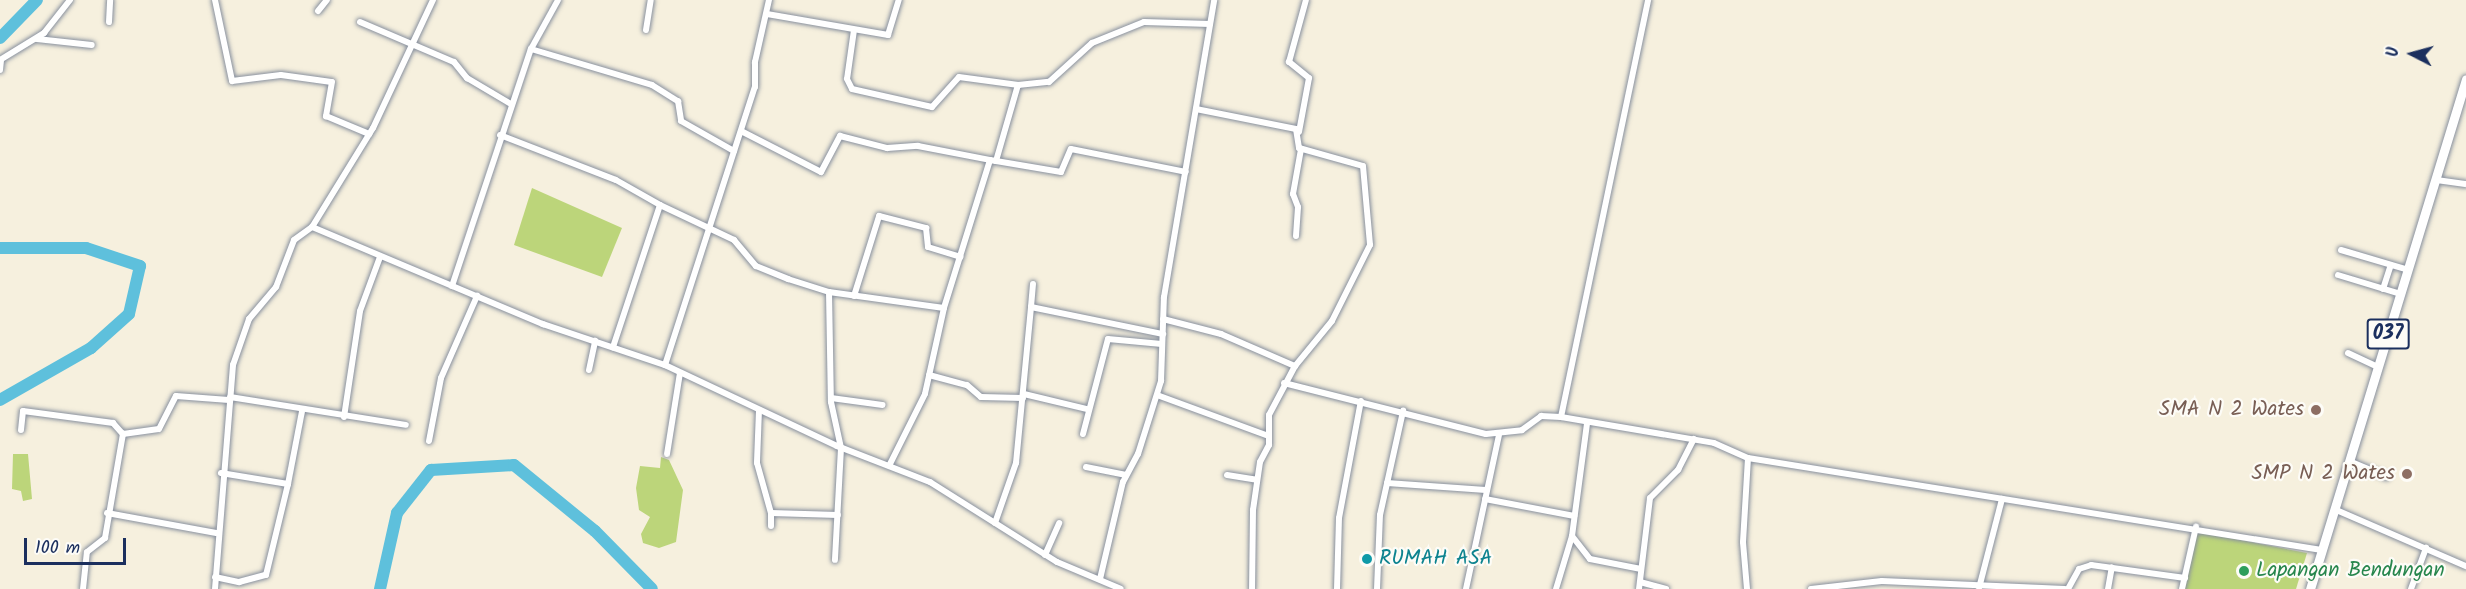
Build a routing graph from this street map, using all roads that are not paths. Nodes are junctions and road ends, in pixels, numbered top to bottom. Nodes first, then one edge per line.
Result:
1 (70, 0) edge
2 (110, 0) edge
3 (215, 0) edge
4 (327, 0) edge
5 (433, 0) edge
6 (558, 0) edge
7 (651, 0) edge
8 (770, 0) edge
9 (898, 0) edge
10 (1214, 0) edge
11 (1306, 0) edge
12 (1648, 0) edge
13 (318, 11) dead end
14 (767, 14) junction
15 (110, 22) dead end
16 (360, 22) dead end
17 (1210, 24) junction
18 (646, 30) dead end
19 (854, 30) junction
20 (37, 39) junction
21 (415, 42) junction
22 (92, 45) dead end
23 (531, 49) junction
24 (0, 60) edge
25 (0, 70) edge
26 (2466, 79) edge
27 (1018, 85) junction
28 (511, 104) junction
29 (1196, 109) junction
30 (741, 131) junction
31 (1299, 132) junction
32 (369, 134) junction
33 (500, 135) junction
34 (1301, 149) junction
35 (734, 151) junction
36 (993, 160) junction
37 (1186, 172) junction
38 (2436, 180) junction
39 (2466, 184) edge
40 (660, 205) junction
41 (312, 227) junction
42 (707, 227) junction
43 (1296, 236) dead end
44 (2341, 250) dead end
45 (380, 257) junction
46 (960, 257) junction
47 (2391, 265) junction
48 (2409, 270) junction
49 (2338, 275) dead end
50 (1033, 284) dead end
51 (452, 286) junction
52 (2383, 289) junction
53 (829, 292) junction
54 (2401, 294) junction
55 (477, 296) junction
56 (854, 296) junction
57 (1031, 307) junction
58 (944, 308) junction
59 (1163, 319) junction
60 (1163, 334) junction
61 (595, 341) junction
62 (1162, 344) junction
63 (613, 347) junction
64 (2348, 353) dead end
65 (665, 365) junction
66 (1295, 366) junction
67 (2378, 367) junction
68 (589, 370) dead end
69 (680, 373) junction
70 (929, 375) junction
71 (1284, 383) junction
72 (1157, 395) junction
73 (1024, 396) junction
74 (229, 398) junction
75 (831, 398) junction
76 (1361, 402) junction
77 (883, 405) dead end
78 (1087, 409) junction
79 (759, 410) junction
80 (302, 411) junction
81 (1404, 411) junction
82 (344, 417) junction
83 (1561, 417) junction
84 (1587, 423) junction
85 (406, 425) dead end
86 (21, 430) dead end
87 (123, 434) junction
88 (1083, 434) dead end
89 (1266, 435) junction
90 (1499, 435) junction
91 (1694, 439) junction
92 (429, 441) dead end
93 (841, 448) junction
94 (667, 454) dead end
95 (1748, 458) junction
96 (2349, 461) junction
97 (889, 466) junction
98 (1086, 467) dead end
99 (221, 473) junction
100 (1126, 475) junction
101 (1227, 475) dead end
102 (2387, 477) dead end
103 (1257, 480) junction
104 (1387, 483) junction
105 (288, 484) junction
106 (1486, 490) junction
107 (2002, 498) junction
108 (1485, 499) junction
109 (2334, 509) junction
110 (107, 513) junction
111 (771, 513) junction
112 (838, 515) junction
113 (1574, 516) junction
114 (995, 523) junction
115 (1059, 523) dead end
116 (771, 526) dead end
117 (2196, 527) junction
118 (216, 533) junction
119 (1572, 536) junction
120 (2426, 548) junction
121 (2322, 550) junction
122 (1046, 555) junction
123 (835, 560) dead end
124 (2466, 566) edge
125 (2112, 567) junction
126 (1641, 569) junction
127 (216, 577) junction
128 (2185, 578) junction
129 (1100, 579) junction
130 (239, 582) junction
131 (1640, 586) edge
132 (1909, 586) edge
133 (1979, 587) edge
134 (83, 589) edge
135 (215, 589) edge
136 (249, 589) edge
137 (1121, 589) edge
138 (1252, 589) edge
139 (1337, 589) edge
140 (1377, 589) edge
141 (1466, 589) edge
142 (1556, 589) edge
143 (1666, 589) edge
144 (1747, 589) edge
145 (1813, 589) edge
146 (2069, 589) edge
147 (2108, 589) edge
148 (2182, 589) edge
149 (2310, 589) edge
150 (2411, 589) edge

1 - 20 street
2 - 15 street
3 - 32 street
4 - 13 street
5 - 21 street
6 - 23 street
7 - 18 street
8 - 14 street
9 - 19 street
10 - 17 street
11 - 31 street
12 - 83 street
14 - 19 street
14 - 30 street
16 - 21 street
17 - 27 street
17 - 29 street
19 - 27 street
20 - 22 street
20 - 24 street
21 - 28 street
21 - 32 street
23 - 28 street
23 - 35 street
24 - 25 street
26 - 38 main road, 037
27 - 36 street
28 - 33 street
29 - 31 street
29 - 37 street
30 - 35 street
30 - 36 street
31 - 34 street
32 - 41 street
33 - 40 street
33 - 51 street
34 - 43 street
34 - 66 street
35 - 42 street
36 - 37 street
36 - 46 street
37 - 59 street
38 - 39 street
38 - 48 main road, 037
40 - 42 street
40 - 63 street
41 - 45 street
41 - 74 street
42 - 53 street
42 - 65 street
44 - 47 street
45 - 51 street
45 - 82 street
46 - 56 street
46 - 58 street
47 - 48 street
47 - 52 street
48 - 54 main road, 037
49 - 52 street
50 - 57 street
51 - 55 street
52 - 54 street
53 - 56 street
53 - 75 street
54 - 67 main road, 037
55 - 61 street
55 - 92 street
56 - 58 street
57 - 60 street
57 - 73 street
58 - 70 street
59 - 60 street
59 - 66 street
60 - 62 street
61 - 63 street
61 - 68 street
62 - 72 street
62 - 78 street
63 - 65 street
64 - 67 street
65 - 69 street
66 - 71 street
67 - 96 main road, 037
69 - 79 street
69 - 94 street
70 - 73 street
70 - 97 street
71 - 76 street
71 - 89 street
72 - 89 street
72 - 100 street
73 - 78 street
73 - 114 street
74 - 80 street
74 - 87 street
74 - 99 street
75 - 77 street
75 - 93 street
76 - 81 street
76 - 139 street
78 - 88 street
79 - 93 street
79 - 111 street
80 - 82 street
80 - 105 street
81 - 90 street
81 - 104 street
82 - 85 street
83 - 84 street
83 - 90 street
84 - 91 street
84 - 113 street
86 - 87 street
87 - 110 street
89 - 103 street
90 - 106 street
91 - 95 street
91 - 126 street
93 - 97 street
93 - 112 street
95 - 107 street
95 - 144 street
96 - 102 street
96 - 109 main road, 037
97 - 114 street
98 - 100 street
99 - 105 street
99 - 118 street
100 - 129 street
101 - 103 street
103 - 138 street
104 - 106 street
104 - 140 street
105 - 130 street
106 - 108 street
107 - 117 street
107 - 133 street
108 - 113 street
108 - 141 street
109 - 120 street
109 - 121 main road, 037
110 - 118 street
110 - 134 street
111 - 112 street
111 - 116 street
112 - 123 street
113 - 119 street
114 - 122 street
115 - 122 street
117 - 121 street
117 - 128 street
118 - 127 street
119 - 126 street
119 - 142 street
120 - 124 street
120 - 150 street
121 - 149 main road, 037
122 - 129 street
125 - 128 street
125 - 146 street
125 - 147 street
126 - 131 street
127 - 130 street
127 - 135 street
128 - 148 street
129 - 137 street
130 - 136 street
131 - 143 street
132 - 133 street
132 - 145 street
133 - 146 street

